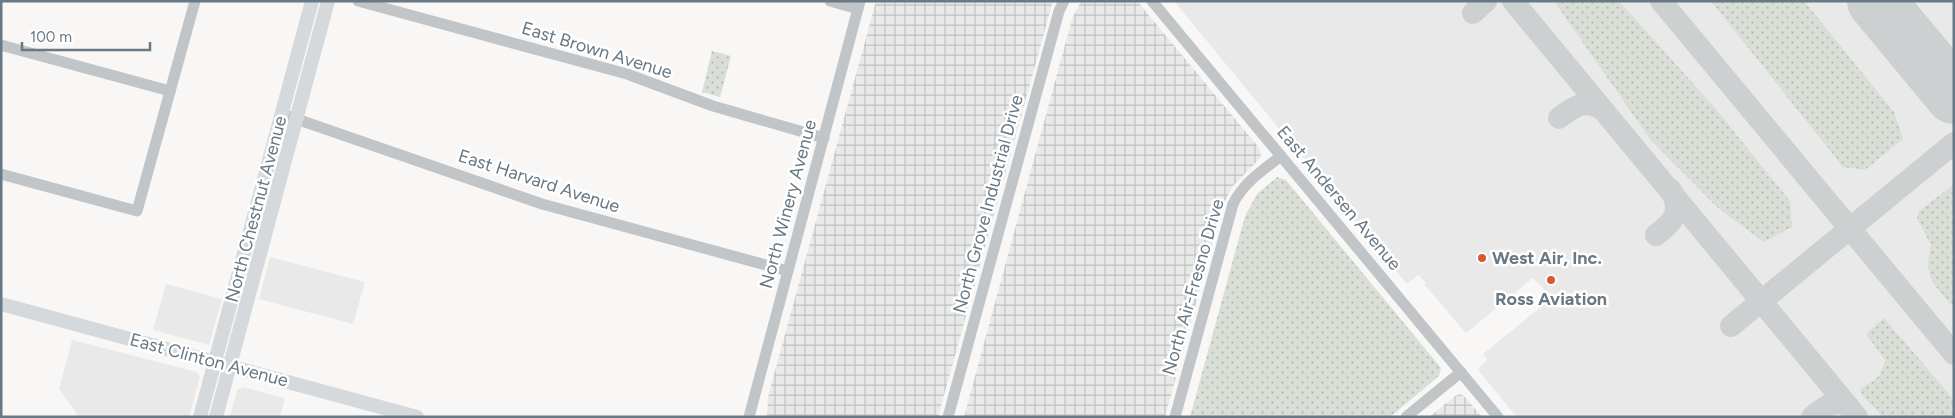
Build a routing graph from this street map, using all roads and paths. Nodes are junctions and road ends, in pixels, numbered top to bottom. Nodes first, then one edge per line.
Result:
1 (195, 1) edge
2 (312, 1) edge
3 (328, 1) edge
4 (358, 1) edge
5 (830, 1) edge
6 (1064, 1) edge
7 (1152, 1) edge
8 (859, 5) edge
9 (1, 45) edge
10 (170, 91) junction
11 (282, 114) junction
12 (297, 118) junction
13 (824, 138) junction
14 (1281, 156) junction
15 (1, 174) edge
16 (788, 271) junction
17 (1, 304) edge
18 (214, 362) junction
19 (230, 366) junction
20 (1461, 372) junction
21 (200, 417) edge
22 (216, 417) edge
23 (417, 417) edge
24 (749, 417) edge
25 (948, 417) edge
26 (1175, 417) edge
27 (1406, 417) edge
28 (1498, 417) edge

1 - 10 street
2 - 11 main road, North Chestnut Avenue
3 - 12 main road, North Chestnut Avenue
4 - 13 street, East Brown Avenue
5 - 8 street
6 - 25 street, North Grove Industrial Drive
7 - 14 street, East Andersen Avenue
8 - 13 street, North Winery Avenue
9 - 10 street
10 - 15 street
11 - 12 street, East Harvard Avenue
11 - 18 main road, North Chestnut Avenue
12 - 16 street, East Harvard Avenue
12 - 19 main road, North Chestnut Avenue
13 - 16 street, North Winery Avenue
14 - 20 street, East Andersen Avenue
14 - 26 street, North Air-Fresno Drive
16 - 24 street, North Winery Avenue
17 - 18 main road, East Clinton Avenue
18 - 19 main road, East Clinton Avenue
18 - 21 main road, North Chestnut Avenue
19 - 22 main road, North Chestnut Avenue
19 - 23 main road, East Clinton Avenue
20 - 27 street
20 - 28 street, East Andersen Avenue

